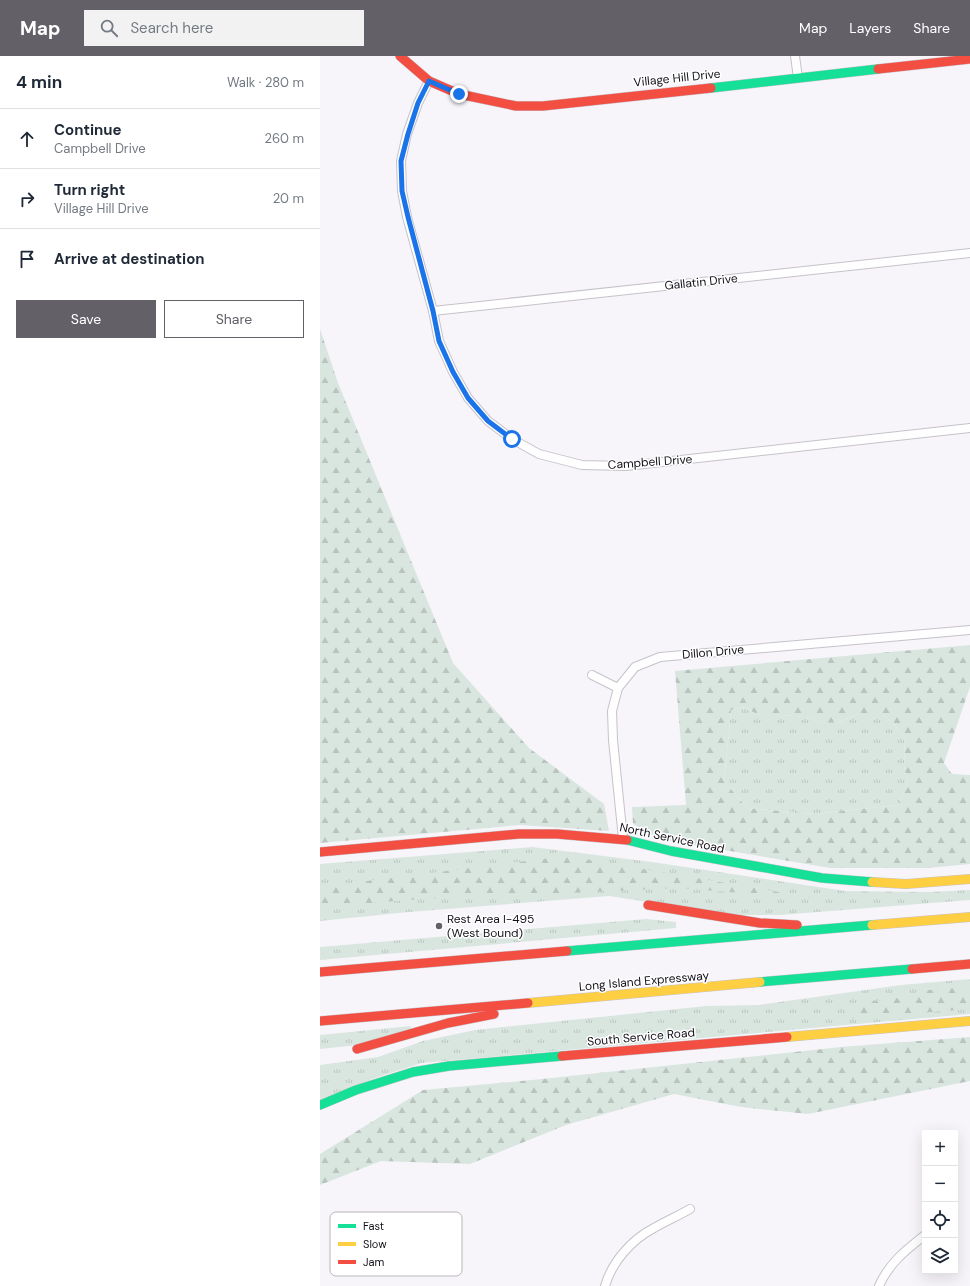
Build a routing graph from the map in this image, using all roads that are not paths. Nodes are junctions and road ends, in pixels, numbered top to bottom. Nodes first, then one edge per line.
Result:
1 (400, 56) edge
2 (795, 56) edge
3 (970, 59) edge
4 (798, 78) junction
5 (429, 81) junction
6 (970, 253) edge
7 (433, 311) junction
8 (970, 428) edge
9 (970, 630) edge
10 (592, 675) dead end
11 (618, 688) junction
12 (623, 838) junction
13 (320, 852) edge
14 (970, 879) edge
15 (648, 905) dead end
16 (970, 917) edge
17 (865, 927) junction
18 (970, 964) edge
19 (320, 972) edge
20 (554, 1001) junction
21 (320, 1021) edge
22 (970, 1021) edge
23 (357, 1049) dead end
24 (320, 1105) edge
25 (690, 1209) dead end
26 (922, 1237) edge
27 (605, 1286) edge
28 (880, 1286) edge

1 - 5 main road, Village Hill Drive
2 - 4 street
3 - 4 main road, Village Hill Drive
4 - 5 main road, Village Hill Drive
5 - 7 street, Campbell Drive
6 - 7 street, Gallatin Drive
7 - 8 street, Campbell Drive
9 - 11 street, Dillon Drive
10 - 11 street
11 - 12 street, Dillon Drive
12 - 13 main road, North Service Road
12 - 14 main road, North Service Road
15 - 17 main road
16 - 17 main road
17 - 19 main road
18 - 20 main road, Long Island Expressway
20 - 21 main road, Long Island Expressway
20 - 23 main road
22 - 24 main road, South Service Road
25 - 27 street
26 - 28 street

